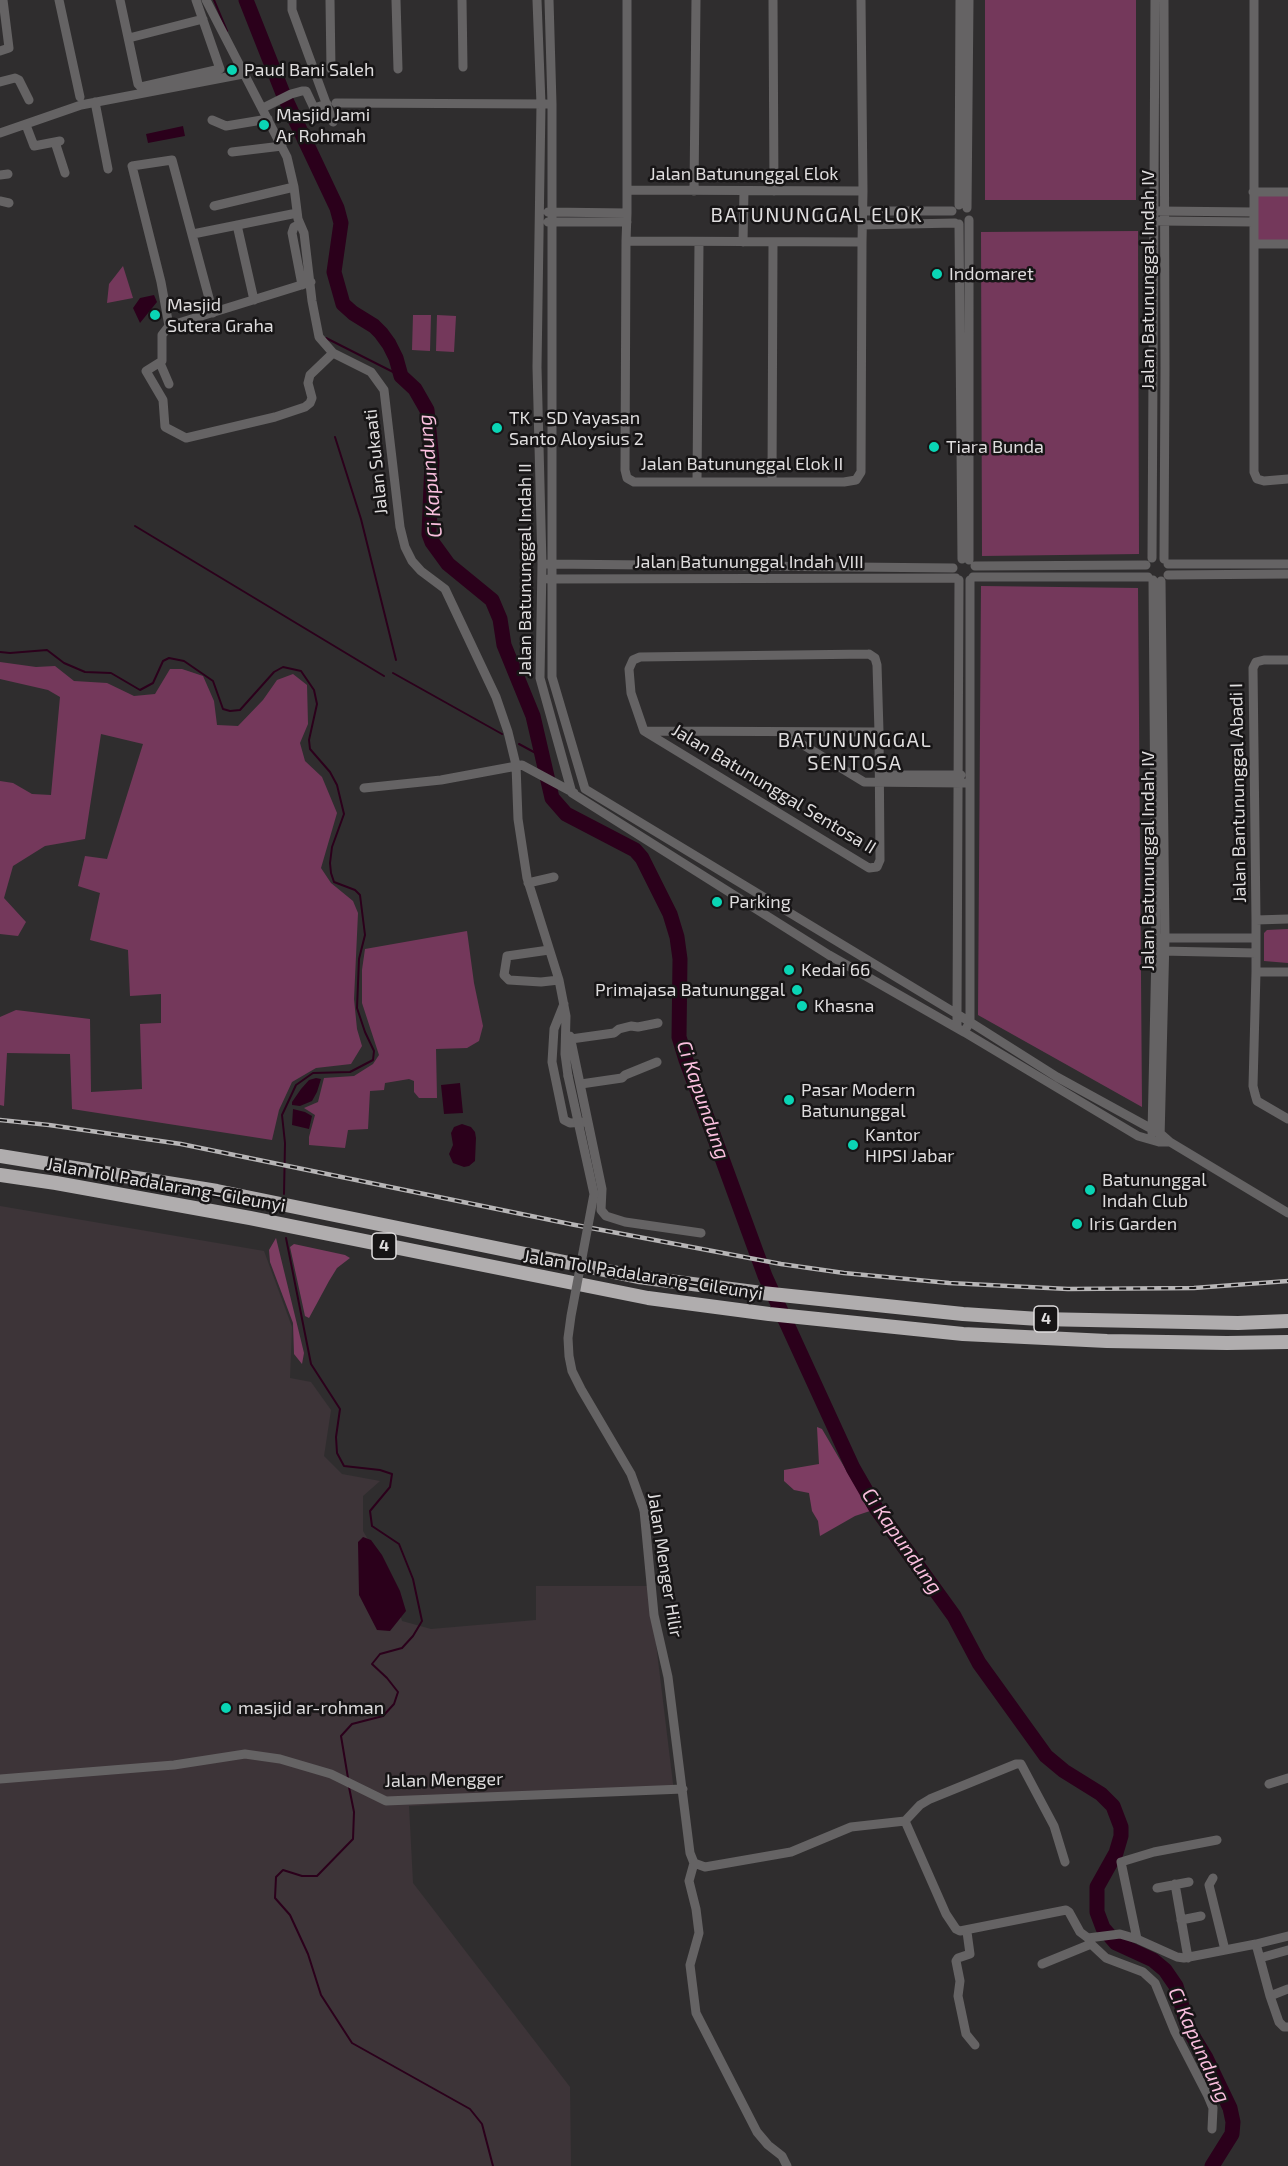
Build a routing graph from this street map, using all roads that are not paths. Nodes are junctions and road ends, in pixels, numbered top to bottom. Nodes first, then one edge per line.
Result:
1 (59, 0) edge
2 (120, 0) edge
3 (196, 0) edge
4 (206, 0) edge
5 (292, 0) edge
6 (330, 0) edge
7 (396, 0) edge
8 (462, 0) edge
9 (537, 0) edge
10 (549, 0) edge
11 (627, 0) edge
12 (696, 0) edge
13 (773, 0) edge
14 (861, 0) edge
15 (960, 0) edge
16 (969, 0) edge
17 (1155, 0) edge
18 (1164, 0) edge
19 (1254, 0) edge
20 (2, 5) edge
21 (204, 19) junction
22 (129, 38) junction
23 (0, 51) edge
24 (463, 67) dead end
25 (331, 69) dead end
26 (398, 69) dead end
27 (243, 74) junction
28 (0, 82) edge
29 (80, 97) dead end
30 (29, 100) dead end
31 (95, 102) junction
32 (332, 104) junction
33 (540, 104) junction
34 (552, 104) junction
35 (265, 106) junction
36 (268, 119) junction
37 (212, 120) dead end
38 (333, 122) dead end
39 (26, 125) junction
40 (0, 133) edge
41 (282, 146) junction
42 (232, 153) dead end
43 (108, 169) dead end
44 (65, 173) dead end
45 (294, 187) junction
46 (627, 190) junction
47 (694, 190) junction
48 (744, 191) junction
49 (774, 191) junction
50 (863, 191) junction
51 (1253, 192) junction
52 (1288, 192) edge
53 (214, 206) dead end
54 (959, 208) junction
55 (862, 211) junction
56 (551, 212) junction
57 (297, 213) junction
58 (1154, 216) junction
59 (1164, 216) junction
60 (540, 217) junction
61 (627, 217) junction
62 (1253, 217) junction
63 (969, 220) junction
64 (551, 222) junction
65 (957, 224) junction
66 (237, 225) junction
67 (862, 225) junction
68 (193, 234) junction
69 (626, 241) junction
70 (699, 242) junction
71 (743, 242) junction
72 (773, 242) junction
73 (862, 242) junction
74 (1254, 244) junction
75 (1288, 244) edge
76 (303, 285) junction
77 (254, 300) junction
78 (213, 313) junction
79 (169, 326) junction
80 (333, 352) junction
81 (161, 362) junction
82 (1153, 367) junction
83 (1166, 368) junction
84 (169, 384) dead end
85 (1288, 479) edge
86 (697, 482) junction
87 (772, 482) junction
88 (968, 561) junction
89 (1149, 561) junction
90 (1166, 561) junction
91 (542, 564) junction
92 (552, 564) junction
93 (1288, 564) edge
94 (953, 568) junction
95 (1288, 574) edge
96 (971, 578) junction
97 (1157, 578) junction
98 (541, 579) junction
99 (552, 579) junction
100 (958, 579) junction
101 (1288, 660) edge
102 (644, 731) junction
103 (782, 732) junction
104 (879, 732) junction
105 (519, 765) junction
106 (880, 779) junction
107 (958, 779) junction
108 (970, 779) junction
109 (364, 788) dead end
110 (585, 789) junction
111 (572, 793) junction
112 (554, 877) dead end
113 (528, 883) junction
114 (1288, 919) edge
115 (1256, 920) junction
116 (1161, 938) junction
117 (1256, 938) junction
118 (549, 950) junction
119 (1161, 951) junction
120 (1256, 953) junction
121 (1256, 972) junction
122 (1288, 972) edge
123 (559, 980) junction
124 (564, 1004) junction
125 (957, 1014) junction
126 (566, 1016) junction
127 (970, 1022) junction
128 (657, 1023) dead end
129 (961, 1030) junction
130 (571, 1040) junction
131 (657, 1062) dead end
132 (581, 1084) junction
133 (1288, 1119) edge
134 (588, 1122) junction
135 (1156, 1136) junction
136 (0, 1156) edge
137 (0, 1175) edge
138 (1288, 1213) edge
139 (701, 1233) dead end
140 (1288, 1321) edge
141 (1288, 1342) edge
142 (1288, 1778) edge
143 (0, 1779) edge
144 (1269, 1784) dead end
145 (683, 1789) junction
146 (905, 1821) junction
147 (1217, 1840) dead end
148 (1065, 1862) dead end
149 (694, 1863) junction
150 (1213, 1878) dead end
151 (1189, 1882) dead end
152 (1175, 1884) junction
153 (1157, 1888) dead end
154 (1201, 1916) dead end
155 (1181, 1920) junction
156 (967, 1932) junction
157 (1288, 1936) edge
158 (1137, 1939) junction
159 (1091, 1940) junction
160 (1256, 1944) junction
161 (1225, 1950) junction
162 (1288, 1950) edge
163 (1188, 1958) junction
164 (1260, 1959) junction
165 (1042, 1964) dead end
166 (1288, 1989) edge
167 (1270, 1996) junction
168 (1288, 2027) edge
169 (975, 2045) dead end
170 (1212, 2129) dead end
171 (787, 2166) edge

1 - 29 street
2 - 22 street
3 - 21 street
4 - 27 street
5 - 32 street
6 - 25 street
7 - 26 street
8 - 24 street
9 - 33 street, Jalan Batununggal Indah II
10 - 34 street, Jalan Batununggal Indah II
11 - 46 street
12 - 47 street
13 - 49 street
14 - 50 street
15 - 54 street
16 - 54 street
17 - 58 street, Jalan Batununggal Indah IV
18 - 59 street, Jalan Batununggal Indah IV
19 - 51 street
20 - 23 street
21 - 22 street
21 - 22 street
27 - 31 street
27 - 35 street
28 - 30 street
31 - 39 street
31 - 43 street
32 - 33 street
32 - 35 street
32 - 38 street
33 - 34 street
33 - 60 street, Jalan Batununggal Indah II
34 - 56 street, Jalan Batununggal Indah II
35 - 36 street
36 - 37 street
36 - 41 street
39 - 40 street
39 - 44 street
41 - 42 street
41 - 45 street
45 - 53 street
45 - 57 street
46 - 47 street, Jalan Batununggal Elok
46 - 61 street, Jalan Batununggal Elok
47 - 48 street, Jalan Batununggal Elok
48 - 49 street, Jalan Batununggal Elok
48 - 71 street
49 - 50 street, Jalan Batununggal Elok
50 - 55 street, Jalan Batununggal Elok
51 - 52 street
51 - 62 street
54 - 55 street
54 - 63 street
54 - 65 street
55 - 67 street, Jalan Batununggal Elok
56 - 60 street
56 - 61 street
56 - 64 street, Jalan Batununggal Indah II
57 - 66 street
57 - 76 street
58 - 59 street
58 - 82 street, Jalan Batununggal Indah IV
59 - 62 street
59 - 83 street, Jalan Batununggal Indah IV
60 - 64 street
60 - 91 street, Jalan Batununggal Indah II
61 - 64 street
61 - 69 street, Jalan Batununggal Elok
62 - 74 street
63 - 65 street
63 - 88 street
64 - 92 street, Jalan Batununggal Indah II
65 - 67 street
65 - 88 street
66 - 68 street
66 - 77 street
67 - 73 street, Jalan Batununggal Elok
68 - 78 street
68 - 79 street
69 - 70 street
69 - 86 street, Jalan Batununggal Elok II
70 - 71 street
70 - 86 street
71 - 72 street
72 - 73 street
72 - 87 street
73 - 87 street, Jalan Batununggal Elok II
74 - 75 street
74 - 85 street
76 - 77 street
76 - 80 street
77 - 78 street
78 - 79 street
79 - 81 street
80 - 81 street
80 - 105 street, Jalan Sukaati
81 - 84 street
82 - 83 street
82 - 89 street, Jalan Batununggal Indah IV
83 - 90 street, Jalan Batununggal Indah IV
86 - 87 street, Jalan Batununggal Elok II
88 - 89 street
88 - 94 street
88 - 96 street
89 - 90 street
89 - 97 street, Jalan Batununggal Indah IV
90 - 93 street
90 - 97 street, Jalan Batununggal Indah IV
91 - 92 street, Jalan Batununggal Indah VIII
91 - 98 street, Jalan Batununggal Indah II
92 - 94 street, Jalan Batununggal Indah VIII
92 - 99 street, Jalan Batununggal Indah II
94 - 100 street
95 - 97 street
96 - 97 street
96 - 100 street
96 - 108 street
97 - 116 street, Jalan Batununggal Indah IV
98 - 99 street, Jalan Batununggal Indah VIII
98 - 111 street, Jalan Batununggal Indah II
99 - 100 street, Jalan Batununggal Indah VIII
99 - 110 street, Jalan Batununggal Indah II
100 - 107 street
101 - 115 street, Jalan Bantununggal Abadi I
102 - 103 street
102 - 104 street
102 - 106 street, Jalan Batununggal Sentosa II
103 - 104 street
103 - 106 street
104 - 106 street
105 - 109 street
105 - 111 street
105 - 113 street, Jalan Sukaati
106 - 107 street
107 - 108 street
107 - 125 street
108 - 127 street
110 - 111 street
110 - 125 street
111 - 129 street
112 - 113 street
113 - 118 street, Jalan Sukaati
114 - 115 street
115 - 117 street
116 - 117 street
116 - 119 street, Jalan Batununggal Indah IV
117 - 120 street
118 - 123 street, Jalan Sukaati
118 - 123 street
119 - 120 street
119 - 135 street, Jalan Batununggal Indah IV
120 - 121 street
121 - 122 street
121 - 133 street
123 - 124 street, Jalan Sukaati
124 - 126 street, Jalan Sukaati
124 - 134 street
125 - 127 street
125 - 129 street
126 - 130 street
126 - 145 street, Jalan Menger Hilir, bridge
127 - 129 street
127 - 135 street
128 - 130 street
129 - 135 street
130 - 132 street
131 - 132 street
132 - 134 street
134 - 139 street
135 - 138 street
136 - 140 highway, Jalan Tol Padalarang–Cileunyi / 4
137 - 141 highway, Jalan Tol Padalarang–Cileunyi / 4
142 - 144 street
143 - 145 street, Jalan Mengger
145 - 149 street, Jalan Menger Hilir
146 - 148 street
146 - 149 street
146 - 156 street
147 - 158 street
149 - 171 street, Jalan Menger Hilir
150 - 161 street
151 - 152 street
152 - 153 street
152 - 155 street
154 - 155 street
155 - 163 street
156 - 159 street
156 - 169 street
157 - 160 street
158 - 159 street
158 - 163 street
159 - 165 street
159 - 170 street
160 - 161 street
160 - 164 street
161 - 163 street
162 - 164 street
164 - 167 street
166 - 167 street
167 - 168 street

